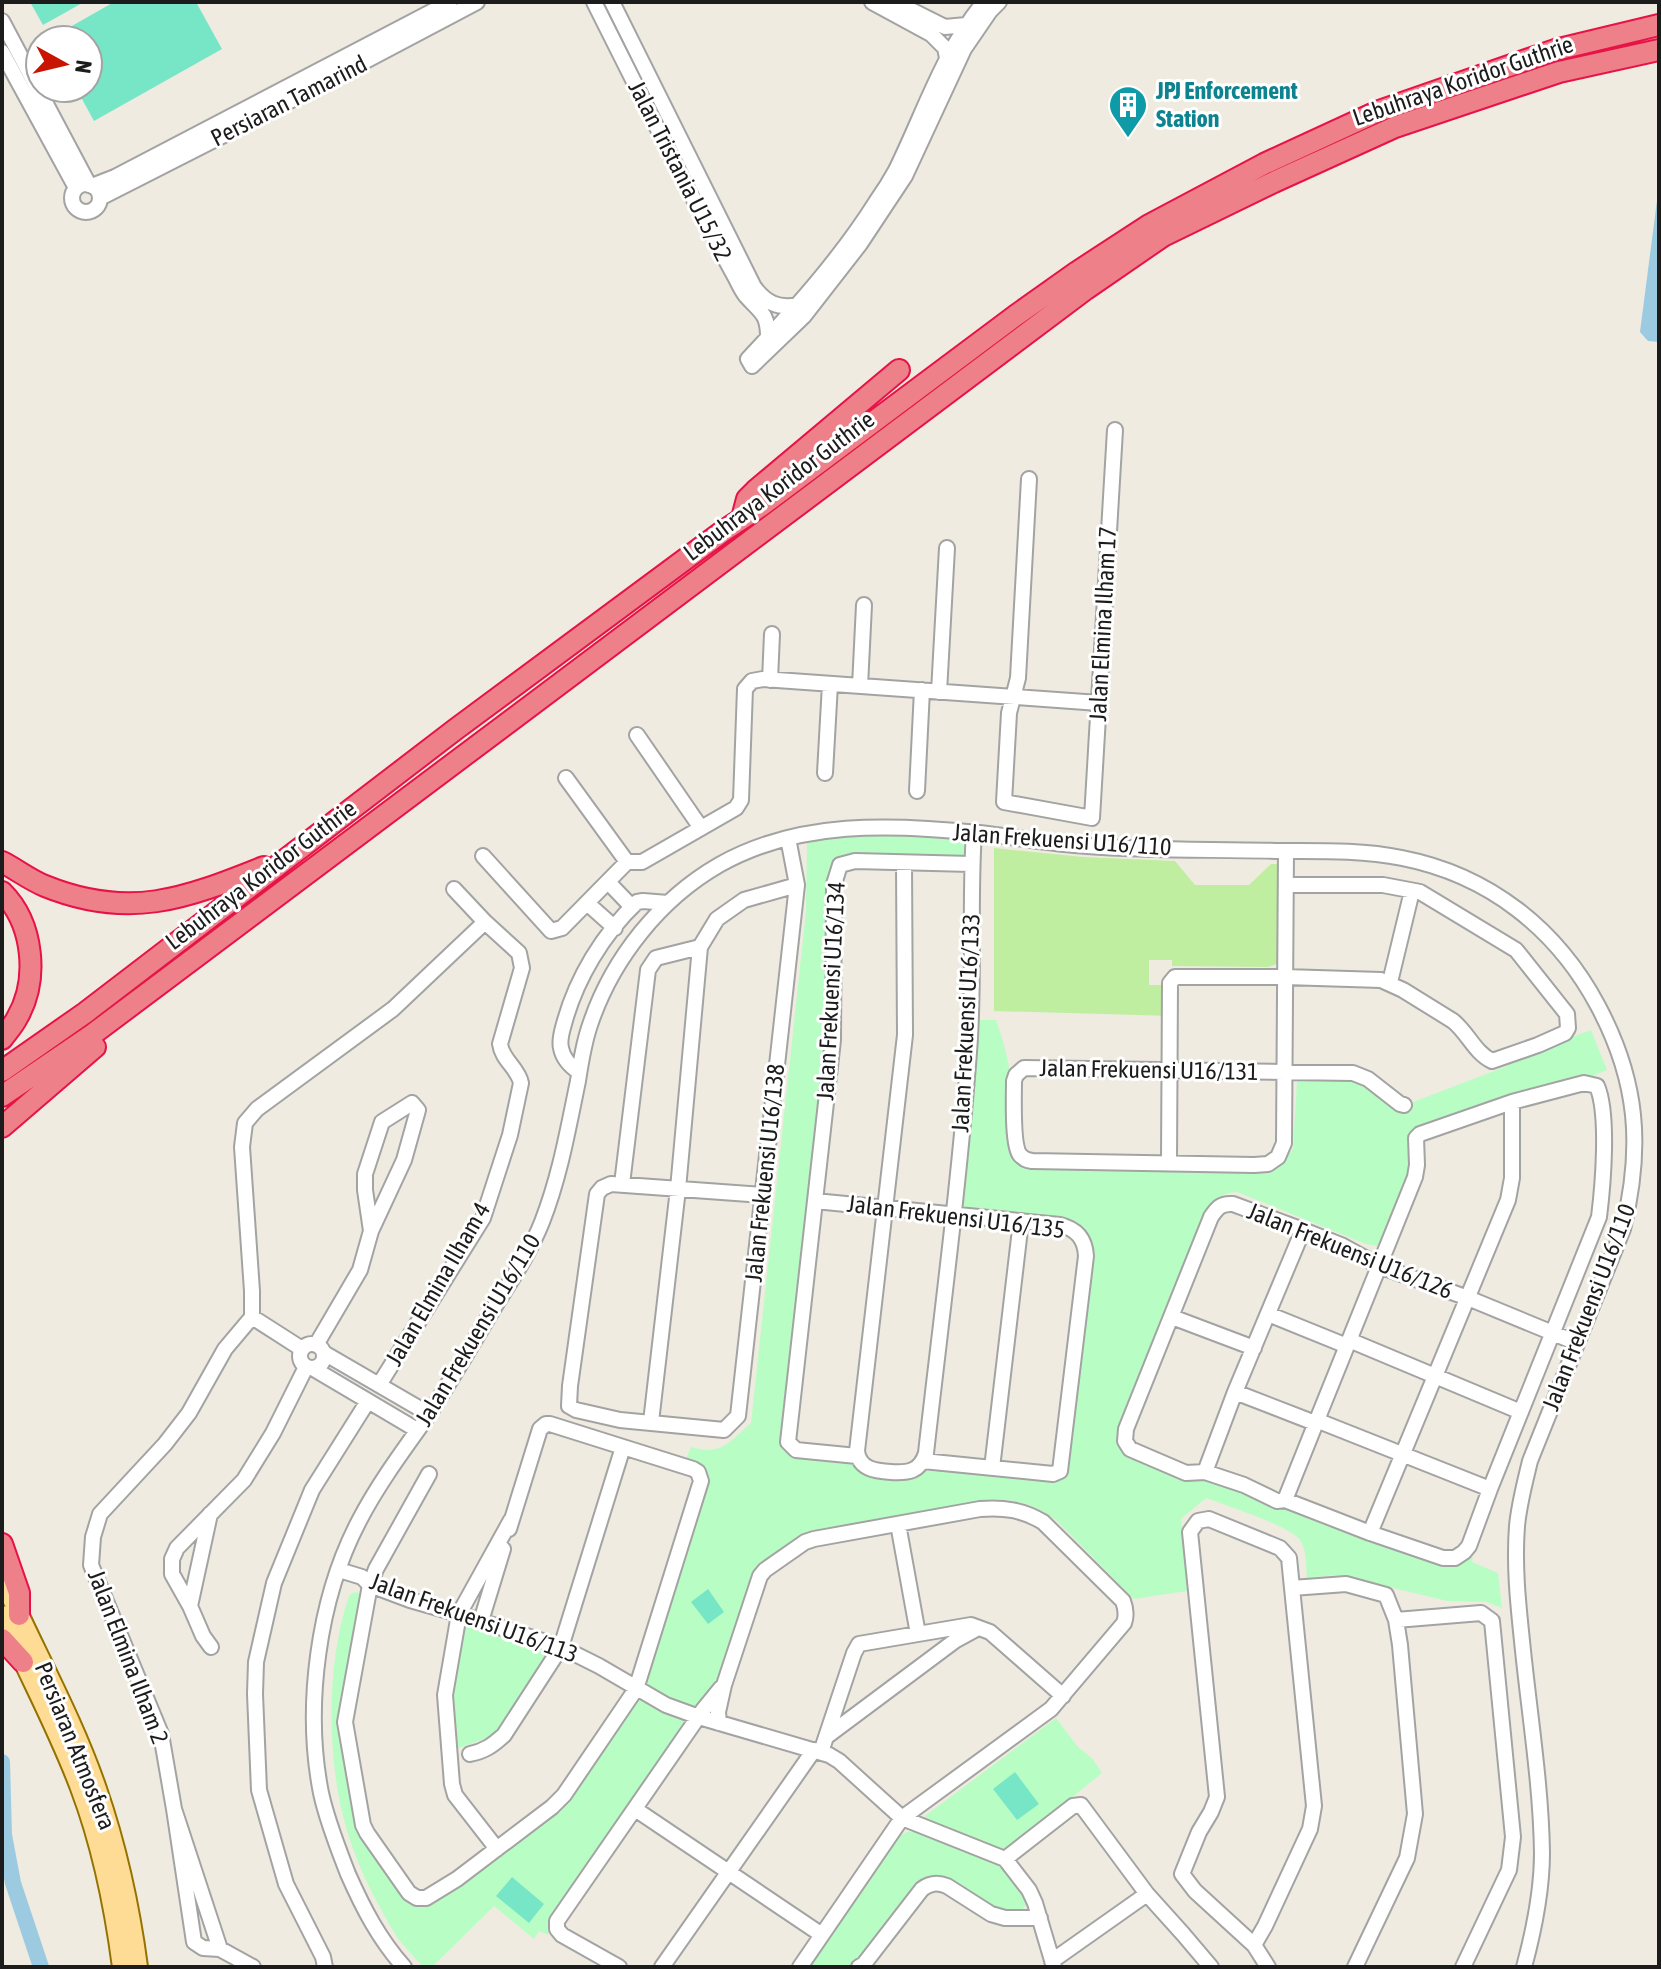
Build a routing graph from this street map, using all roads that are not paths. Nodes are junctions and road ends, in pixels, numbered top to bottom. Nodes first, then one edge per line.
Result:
1 (450, 2) edge
2 (477, 2) edge
3 (594, 2) edge
4 (612, 2) edge
5 (872, 2) edge
6 (895, 2) edge
7 (984, 2) edge
8 (999, 2) edge
9 (2, 21) edge
10 (966, 25) junction
11 (1659, 25) edge
12 (1659, 50) edge
13 (2, 52) edge
14 (947, 58) junction
15 (89, 189) junction
16 (714, 222) junction
17 (798, 305) junction
18 (768, 337) junction
19 (899, 370) dead end
20 (1115, 430) dead end
21 (1029, 479) dead end
22 (742, 518) junction
23 (947, 548) dead end
24 (864, 605) dead end
25 (772, 634) dead end
26 (770, 680) junction
27 (830, 684) junction
28 (860, 686) junction
29 (922, 690) junction
30 (939, 692) junction
31 (1013, 697) junction
32 (1099, 703) junction
33 (637, 735) dead end
34 (825, 773) dead end
35 (566, 778) dead end
36 (917, 791) dead end
37 (701, 828) junction
38 (974, 832) junction
39 (788, 838) junction
40 (1286, 851) junction
41 (483, 856) dead end
42 (289, 857) junction
43 (2, 862) edge
44 (627, 862) junction
45 (904, 863) junction
46 (971, 864) junction
47 (608, 882) junction
48 (797, 885) junction
49 (1286, 885) junction
50 (454, 889) dead end
51 (1412, 891) junction
52 (2, 892) edge
53 (587, 903) junction
54 (668, 903) junction
55 (632, 907) junction
56 (485, 922) junction
57 (238, 924) junction
58 (615, 928) junction
59 (700, 947) junction
60 (1285, 977) junction
61 (1390, 982) junction
62 (2, 1039) edge
63 (1170, 1070) junction
64 (2, 1071) edge
65 (1284, 1071) junction
66 (579, 1072) junction
67 (2, 1096) edge
68 (1512, 1102) junction
69 (1404, 1105) dead end
70 (2, 1127) edge
71 (1169, 1163) junction
72 (622, 1184) junction
73 (678, 1189) junction
74 (763, 1195) junction
75 (815, 1201) junction
76 (886, 1207) junction
77 (953, 1214) junction
78 (1021, 1221) junction
79 (1303, 1230) junction
80 (371, 1231) junction
81 (1379, 1266) junction
82 (1468, 1298) junction
83 (1268, 1314) junction
84 (252, 1317) junction
85 (1172, 1317) junction
86 (1553, 1333) junction
87 (1348, 1343) junction
88 (1577, 1343) junction
89 (1254, 1348) junction
90 (314, 1349) junction
91 (310, 1368) junction
92 (1435, 1376) junction
93 (379, 1385) junction
94 (1235, 1392) junction
95 (368, 1401) junction
96 (1521, 1412) junction
97 (429, 1414) junction
98 (651, 1422) junction
99 (1316, 1422) junction
100 (417, 1430) junction
101 (623, 1447) junction
102 (1402, 1455) junction
103 (857, 1456) junction
104 (923, 1461) junction
105 (992, 1468) junction
106 (1205, 1472) junction
107 (429, 1474) dead end
108 (1490, 1489) junction
109 (1285, 1500) junction
110 (210, 1514) junction
111 (511, 1520) junction
112 (898, 1524) junction
113 (1370, 1533) junction
114 (2, 1544) edge
115 (338, 1575) junction
116 (2, 1577) edge
117 (370, 1585) junction
118 (1292, 1588) junction
119 (190, 1606) junction
120 (459, 1614) junction
121 (10, 1615) edge
122 (1396, 1620) junction
123 (481, 1621) junction
124 (980, 1627) junction
125 (918, 1634) junction
126 (2, 1639) edge
127 (211, 1647) dead end
128 (561, 1647) junction
129 (23, 1662) junction
130 (724, 1685) junction
131 (636, 1689) junction
132 (1063, 1696) junction
133 (699, 1717) junction
134 (719, 1723) junction
135 (820, 1747) junction
136 (470, 1754) dead end
137 (174, 1809) junction
138 (635, 1809) junction
139 (902, 1818) junction
140 (497, 1849) junction
141 (1005, 1859) junction
142 (728, 1872) junction
143 (1147, 1894) junction
144 (1040, 1918) junction
145 (822, 1935) junction
146 (1254, 1945) junction
147 (220, 1949) junction
148 (1053, 1964) edge
149 (864, 1966) edge
150 (122, 1967) edge
151 (138, 1967) edge
152 (253, 1967) edge
153 (325, 1967) edge
154 (404, 1967) edge
155 (619, 1967) edge
156 (662, 1967) edge
157 (800, 1967) edge
158 (1211, 1967) edge
159 (1268, 1967) edge
160 (1355, 1967) edge
161 (1463, 1967) edge
162 (1524, 1967) edge

1 - 15 street, Persiaran Tamarind
2 - 15 street, Persiaran Tamarind
3 - 16 street, Jalan Tristania U15/32
4 - 16 street, Jalan Tristania U15/32
5 - 14 street
6 - 10 street
7 - 10 street
8 - 18 street
9 - 15 street
10 - 14 street
11 - 22 highway, Lebuhraya Koridor Guthrie
12 - 57 highway, Lebuhraya Koridor Guthrie
13 - 15 street
14 - 17 street
16 - 17 street, Jalan Tristania U15/32
16 - 18 street, Jalan Tristania U15/32
17 - 18 street
19 - 22 highway
20 - 32 street, Jalan Elmina Ilham 17
21 - 31 street
22 - 42 highway, Lebuhraya Koridor Guthrie
23 - 30 street
24 - 28 street
25 - 26 street
26 - 27 street
26 - 37 street
27 - 28 street
27 - 34 street
28 - 29 street
29 - 30 street
29 - 36 street
30 - 31 street
31 - 32 street
31 - 32 street, Jalan Elmina Ilham 17
33 - 37 street
35 - 44 street
37 - 44 street
38 - 39 street, Jalan Frekuensi U16/110
38 - 40 street, Jalan Frekuensi U16/110
38 - 46 street, Jalan Frekuensi U16/133
39 - 48 street, Jalan Frekuensi U16/138
39 - 54 street, Jalan Frekuensi U16/110
40 - 49 street, Jalan Frekuensi U16/131
40 - 88 street, Jalan Frekuensi U16/110
41 - 53 street
42 - 43 highway
42 - 64 highway, Lebuhraya Koridor Guthrie
44 - 47 street
45 - 46 street, Jalan Frekuensi U16/134
45 - 75 street, Jalan Frekuensi U16/134
45 - 76 street
46 - 77 street, Jalan Frekuensi U16/133
47 - 53 street
47 - 55 street
48 - 59 street
48 - 74 street, Jalan Frekuensi U16/138
49 - 51 street
49 - 60 street, Jalan Frekuensi U16/131
50 - 56 street, Jalan Elmina Ilham 4
51 - 61 street
51 - 61 street
52 - 62 highway
53 - 58 street
54 - 55 street
54 - 66 street, Jalan Frekuensi U16/110
55 - 58 street
56 - 84 street
56 - 93 street, Jalan Elmina Ilham 4
57 - 67 highway, Lebuhraya Koridor Guthrie
57 - 70 highway
58 - 66 street
59 - 72 street
59 - 73 street
60 - 61 street
60 - 63 street
60 - 65 street, Jalan Frekuensi U16/131
63 - 65 street, Jalan Frekuensi U16/131
63 - 71 street
63 - 71 street, Jalan Frekuensi U16/131
65 - 69 street
65 - 71 street, Jalan Frekuensi U16/131
66 - 97 street, Jalan Frekuensi U16/110
68 - 81 street
68 - 82 street
68 - 86 street
72 - 73 street
72 - 98 street
73 - 74 street
73 - 98 street
74 - 98 street, Jalan Frekuensi U16/138
75 - 76 street, Jalan Frekuensi U16/135
75 - 103 street
76 - 77 street, Jalan Frekuensi U16/135
76 - 103 street
77 - 78 street, Jalan Frekuensi U16/135
77 - 104 street, Jalan Frekuensi U16/133
78 - 105 street
78 - 105 street, Jalan Frekuensi U16/135
79 - 81 street, Jalan Frekuensi U16/126
79 - 83 street
79 - 85 street, Jalan Frekuensi U16/126
80 - 80 street
80 - 90 street
81 - 82 street, Jalan Frekuensi U16/126
81 - 87 street
82 - 86 street, Jalan Frekuensi U16/126
82 - 92 street
83 - 87 street
83 - 89 street
84 - 90 street
84 - 137 street, Jalan Elmina Ilham 2
85 - 89 street
85 - 106 street, Jalan Frekuensi U16/126
86 - 88 street, Jalan Frekuensi U16/126
86 - 96 street
87 - 92 street
87 - 99 street
88 - 162 street, Jalan Frekuensi U16/110
89 - 94 street
90 - 91 street
90 - 91 street
90 - 93 street
91 - 95 street
91 - 110 street
92 - 96 street
92 - 102 street
93 - 97 street
94 - 99 street
94 - 106 street
95 - 100 street
95 - 153 street
96 - 108 street
97 - 100 street, Jalan Frekuensi U16/110
99 - 102 street
99 - 109 street
100 - 115 street, Jalan Frekuensi U16/110
101 - 111 street
101 - 128 street
101 - 131 street
102 - 108 street
102 - 113 street
103 - 104 street
104 - 105 street
106 - 109 street
107 - 117 street
108 - 113 street
109 - 113 street
110 - 119 street
110 - 119 street
111 - 120 street
111 - 123 street
112 - 125 street
112 - 130 street
112 - 132 street
114 - 121 highway
115 - 117 street, Jalan Frekuensi U16/113
115 - 154 street, Jalan Frekuensi U16/110
116 - 121 main road, Persiaran Atmosfera
117 - 120 street, Jalan Frekuensi U16/113
117 - 140 street
118 - 122 street
118 - 146 street
118 - 146 street
119 - 127 street
120 - 123 street, Jalan Frekuensi U16/113
120 - 140 street
121 - 129 main road, Persiaran Atmosfera
121 - 151 main road, Persiaran Atmosfera
122 - 160 street
122 - 161 street
123 - 128 street, Jalan Frekuensi U16/113
124 - 125 street
124 - 132 street
124 - 135 street
125 - 135 street
126 - 129 highway
128 - 131 street, Jalan Frekuensi U16/113
128 - 136 street
129 - 150 main road, Persiaran Atmosfera
130 - 133 street
130 - 134 street
131 - 133 street, Jalan Frekuensi U16/113
131 - 140 street
132 - 139 street
133 - 134 street, Jalan Frekuensi U16/113
133 - 138 street
134 - 135 street, Jalan Frekuensi U16/113
135 - 139 street, Jalan Frekuensi U16/113
135 - 142 street
137 - 147 street, Jalan Elmina Ilham 2
137 - 147 street, Jalan Elmina Ilham 2
138 - 142 street
138 - 155 street
139 - 141 street, Jalan Frekuensi U16/113
139 - 145 street
141 - 143 street
141 - 144 street
142 - 145 street
142 - 156 street
143 - 148 street
143 - 158 street
144 - 148 street
144 - 149 street
145 - 157 street
146 - 159 street
147 - 152 street, Jalan Elmina Ilham 2

